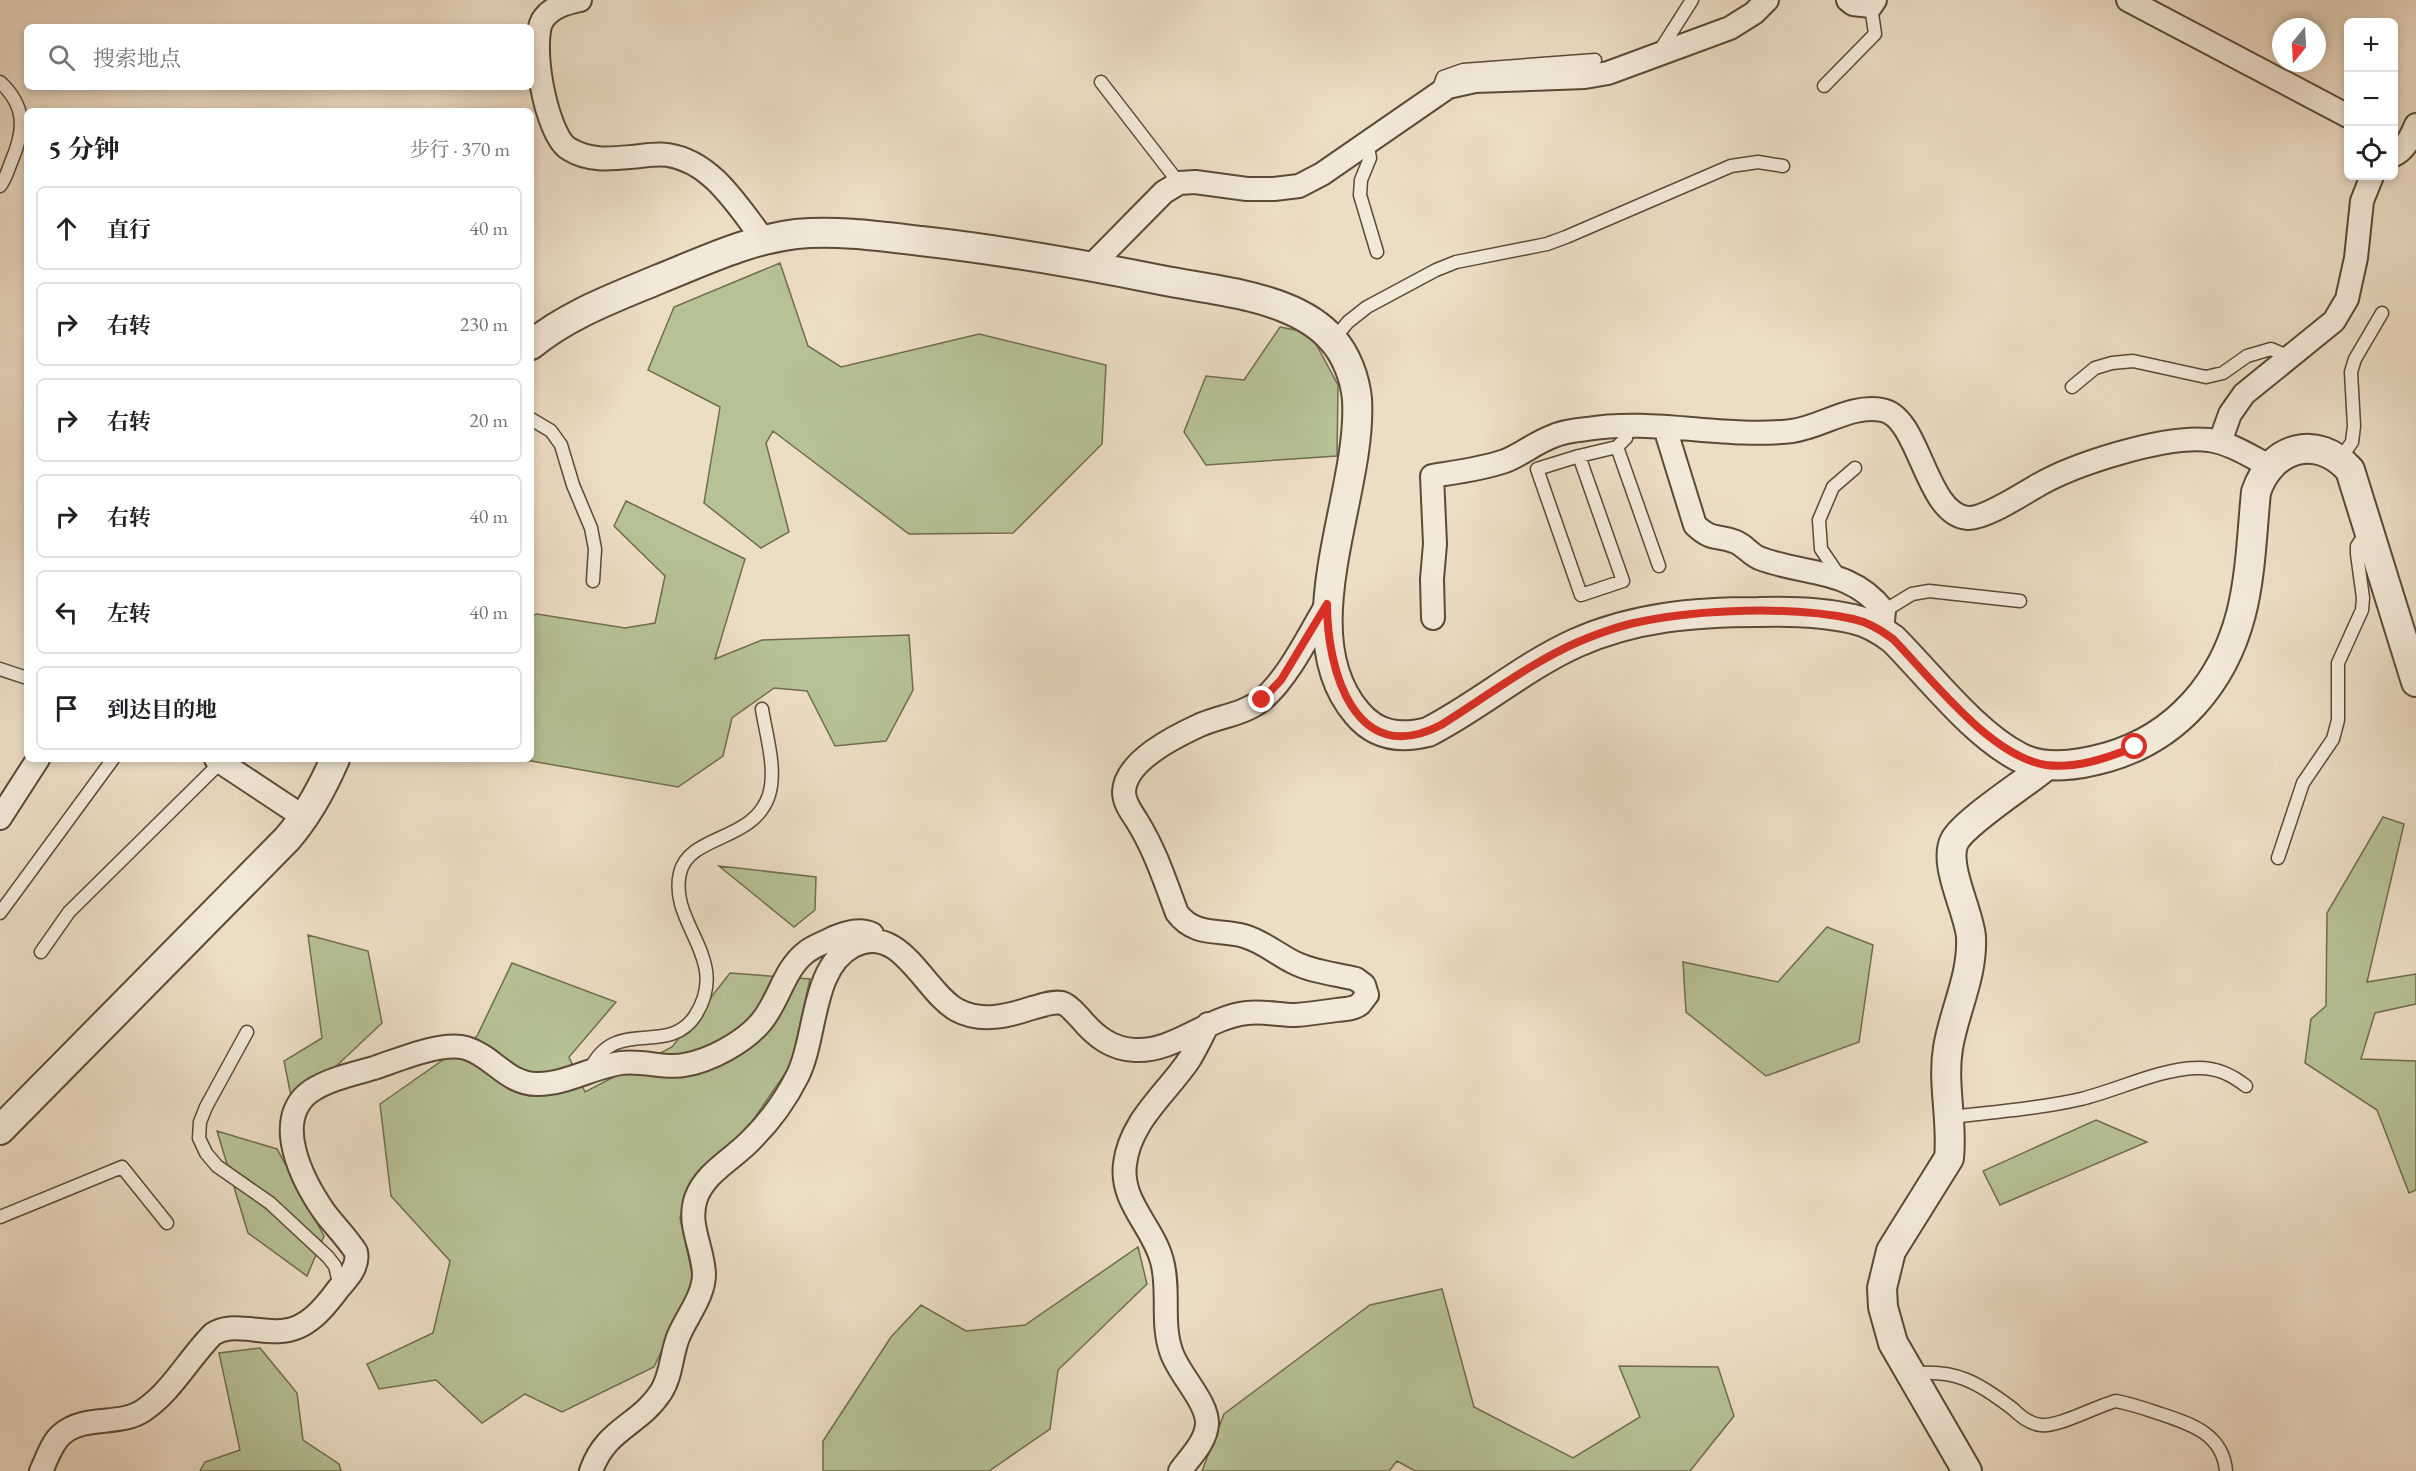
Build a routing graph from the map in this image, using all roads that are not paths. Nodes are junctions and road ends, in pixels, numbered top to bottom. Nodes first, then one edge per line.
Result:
1 (580, 0) edge
2 (1692, 0) edge
3 (1767, 0) edge
4 (1848, 0) edge
5 (2128, 0) edge
6 (1873, 3) edge
7 (1656, 55) junction
8 (1595, 60) dead end
9 (0, 82) edge
10 (1101, 82) dead end
11 (1824, 86) dead end
12 (1436, 94) junction
13 (2344, 113) edge
14 (2416, 125) edge
15 (1367, 142) junction
16 (2398, 151) edge
17 (1783, 166) dead end
18 (2370, 180) edge
19 (1179, 183) junction
20 (0, 186) edge
21 (764, 240) junction
22 (1377, 252) dead end
23 (1090, 266) junction
24 (2382, 313) dead end
25 (1333, 340) junction
26 (534, 343) edge
27 (2289, 357) junction
28 (2072, 387) dead end
29 (534, 421) edge
30 (1628, 425) junction
31 (1665, 428) junction
32 (2220, 442) junction
33 (1617, 447) junction
34 (1579, 456) junction
35 (2340, 459) junction
36 (2269, 466) junction
37 (1855, 468) dead end
38 (2368, 529) junction
39 (1659, 566) dead end
40 (1841, 578) junction
41 (593, 581) dead end
42 (2020, 602) dead end
43 (1327, 604) junction
44 (1432, 618) dead end
45 (1883, 621) junction
46 (0, 669) edge
47 (24, 677) edge
48 (2416, 682) edge
49 (762, 709) dead end
50 (36, 762) edge
51 (111, 762) edge
52 (218, 762) edge
53 (221, 762) edge
54 (333, 762) edge
55 (2047, 765) junction
56 (0, 818) edge
57 (305, 818) junction
58 (2278, 858) dead end
59 (0, 913) edge
60 (882, 942) junction
61 (41, 952) dead end
62 (1208, 1024) junction
63 (247, 1032) dead end
64 (589, 1072) junction
65 (2246, 1086) dead end
66 (1950, 1117) junction
67 (0, 1130) edge
68 (0, 1217) edge
69 (167, 1223) dead end
70 (340, 1287) junction
71 (1910, 1374) junction
72 (41, 1471) edge
73 (591, 1471) edge
74 (1180, 1471) edge
75 (1967, 1471) edge
76 (2226, 1471) edge

1 - 21 street
2 - 7 lane
3 - 7 street
4 - 6 street
5 - 13 street
6 - 11 lane
7 - 12 street
8 - 12 lane
9 - 20 lane
10 - 19 lane
12 - 15 street
14 - 16 street
15 - 19 street
15 - 22 lane
17 - 25 lane
18 - 27 street
19 - 23 street
21 - 23 street
21 - 26 street
23 - 25 street
24 - 35 lane
25 - 43 street
27 - 28 lane
27 - 32 street
29 - 41 lane
30 - 31 street
30 - 33 lane
30 - 44 street
31 - 32 street
31 - 40 street
32 - 36 street
33 - 34 lane
33 - 39 lane
34 - 34 lane
35 - 36 street
35 - 38 street
36 - 55 street
37 - 40 lane
38 - 48 street
38 - 58 lane
40 - 45 street
42 - 45 lane
43 - 45 street
43 - 62 street
45 - 55 street
46 - 47 lane
49 - 64 lane
50 - 56 street
51 - 59 lane
52 - 61 lane
53 - 57 street
54 - 57 street
55 - 66 street
57 - 67 street
60 - 62 street
60 - 64 street
60 - 73 street
62 - 74 street
63 - 70 lane
64 - 70 street
65 - 66 lane
66 - 71 street
68 - 69 lane
70 - 72 street
71 - 75 street
71 - 76 lane

